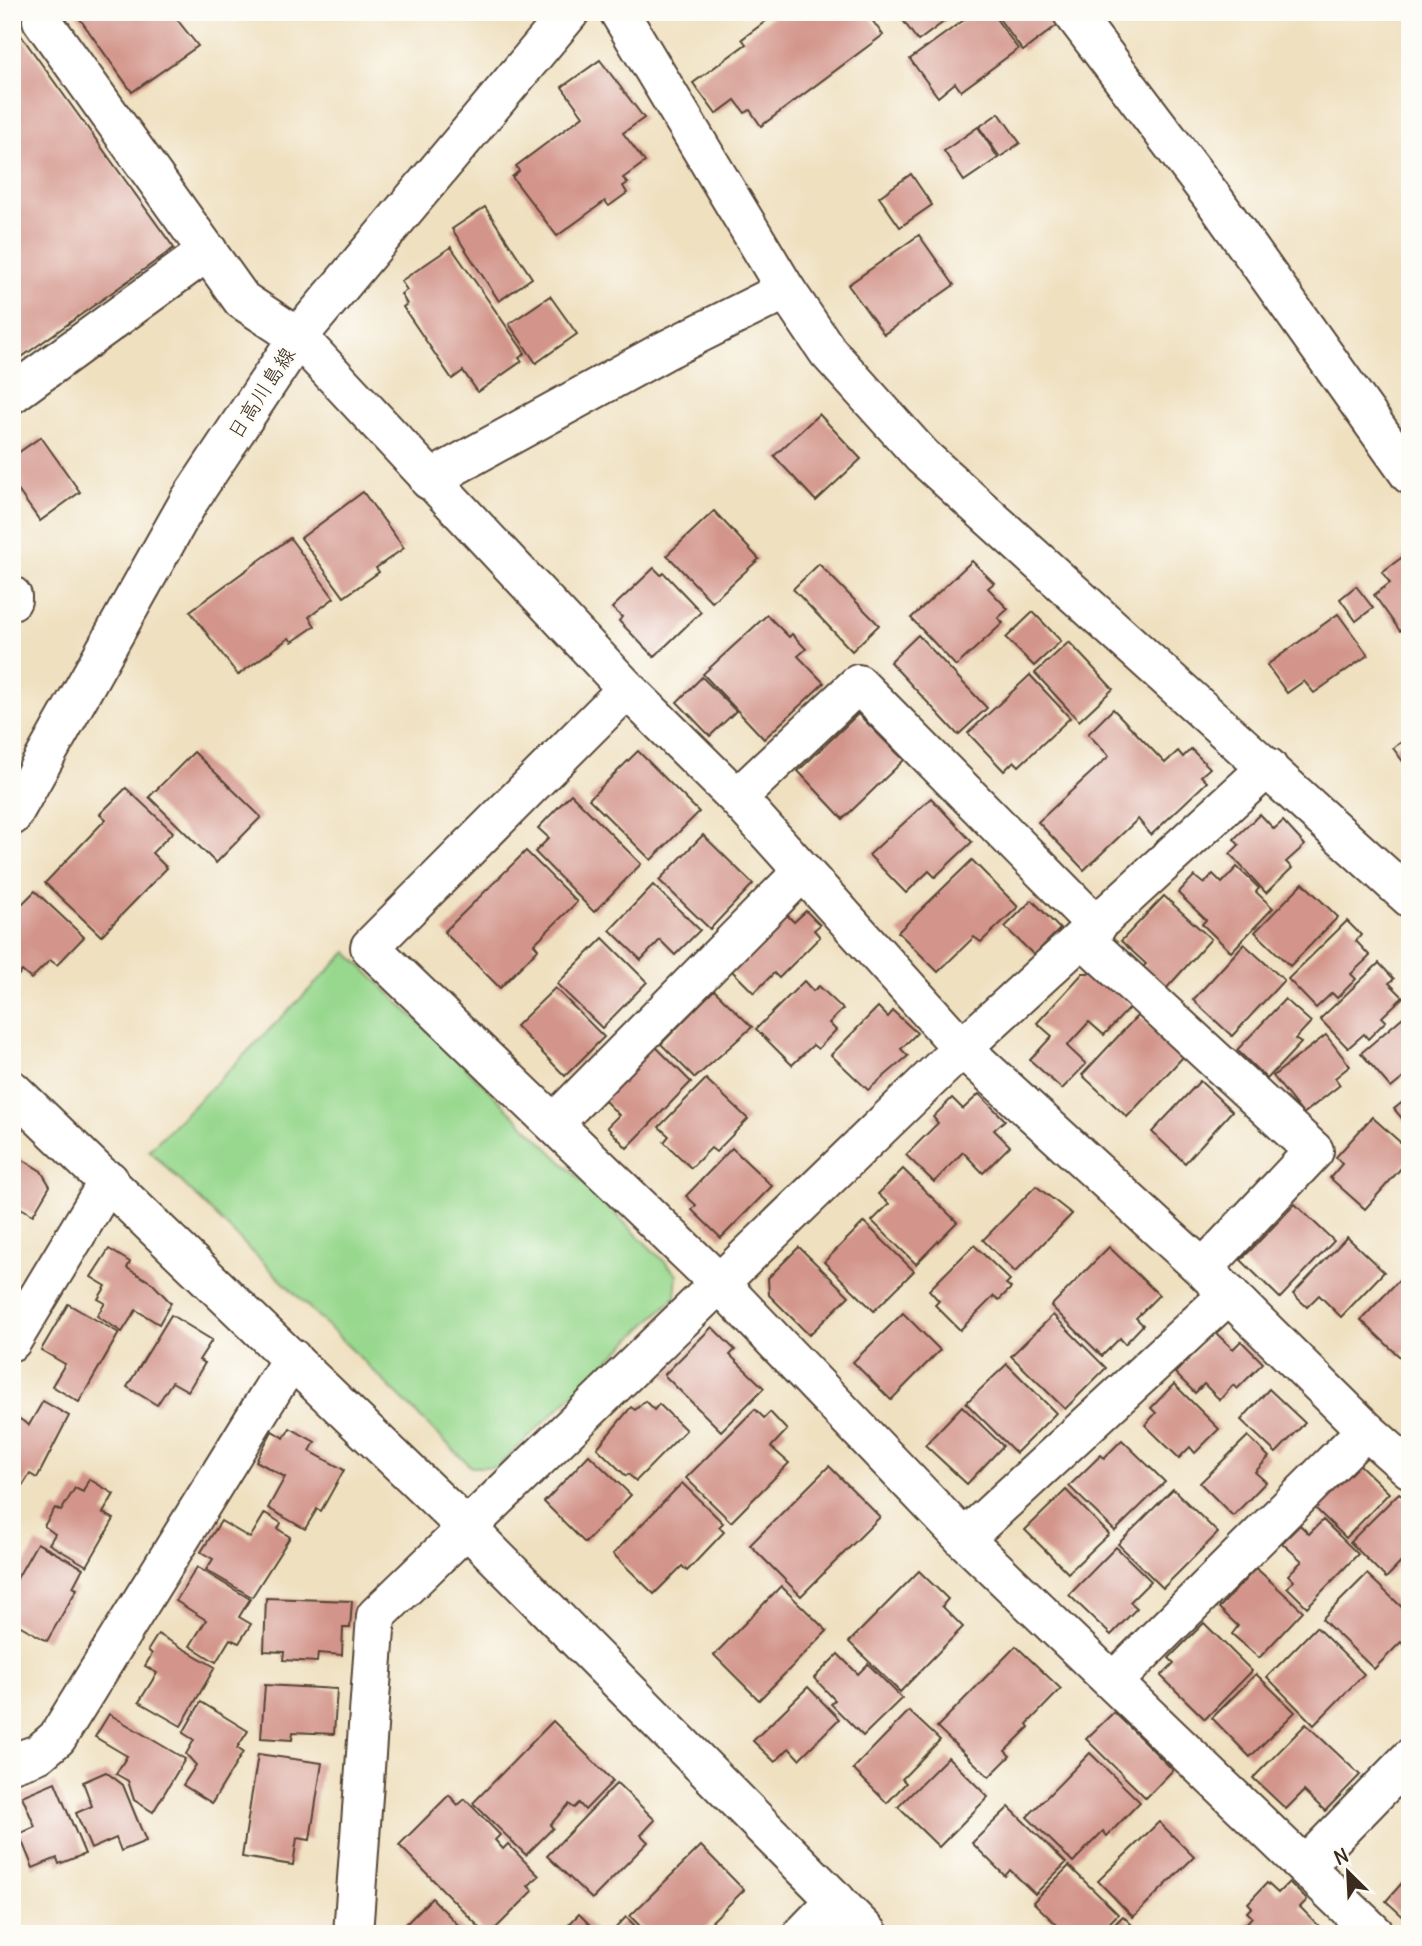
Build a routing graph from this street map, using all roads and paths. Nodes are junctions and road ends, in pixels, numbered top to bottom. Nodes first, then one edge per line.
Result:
1 (570, 12) edge
2 (619, 12) edge
3 (1072, 12) edge
4 (42, 20) dead end
5 (208, 251) junction
6 (786, 290) junction
7 (298, 337) junction
8 (12, 394) edge
9 (1410, 475) edge
10 (429, 480) junction
11 (627, 689) junction
12 (1268, 767) junction
13 (737, 798) junction
14 (12, 816) edge
15 (803, 871) junction
16 (1410, 898) edge
17 (1090, 932) junction
18 (962, 1048) junction
19 (12, 1090) edge
20 (555, 1122) junction
21 (109, 1180) junction
22 (1216, 1281) junction
23 (720, 1284) junction
24 (12, 1341) edge
25 (292, 1358) junction
26 (1366, 1430) junction
27 (1410, 1469) edge
28 (468, 1529) junction
29 (964, 1539) junction
30 (1114, 1681) junction
31 (1410, 1758) edge
32 (12, 1763) edge
33 (1306, 1865) junction
34 (836, 1900) junction
35 (353, 1934) edge
36 (803, 1934) edge
37 (869, 1934) edge
38 (1375, 1934) edge

1 - 7 street, 日高川島線
2 - 6 street
3 - 9 street
4 - 5 street
5 - 7 street
5 - 8 street
6 - 10 street
6 - 12 street
7 - 10 street
7 - 14 street, 日高川島線
10 - 11 street
11 - 13 street
11 - 20 street
12 - 16 street
12 - 17 street
13 - 15 street
13 - 17 street
15 - 18 street
15 - 20 street
17 - 18 street
17 - 22 street
18 - 22 street
18 - 23 street
19 - 21 street
20 - 23 street
21 - 24 street
21 - 25 street
22 - 26 street
22 - 29 street
23 - 28 street
23 - 29 street
25 - 28 street
25 - 32 street
26 - 27 street
26 - 30 street
28 - 34 street
28 - 35 street
29 - 30 street
30 - 33 street
31 - 33 street
33 - 38 street
34 - 36 street
34 - 37 street

